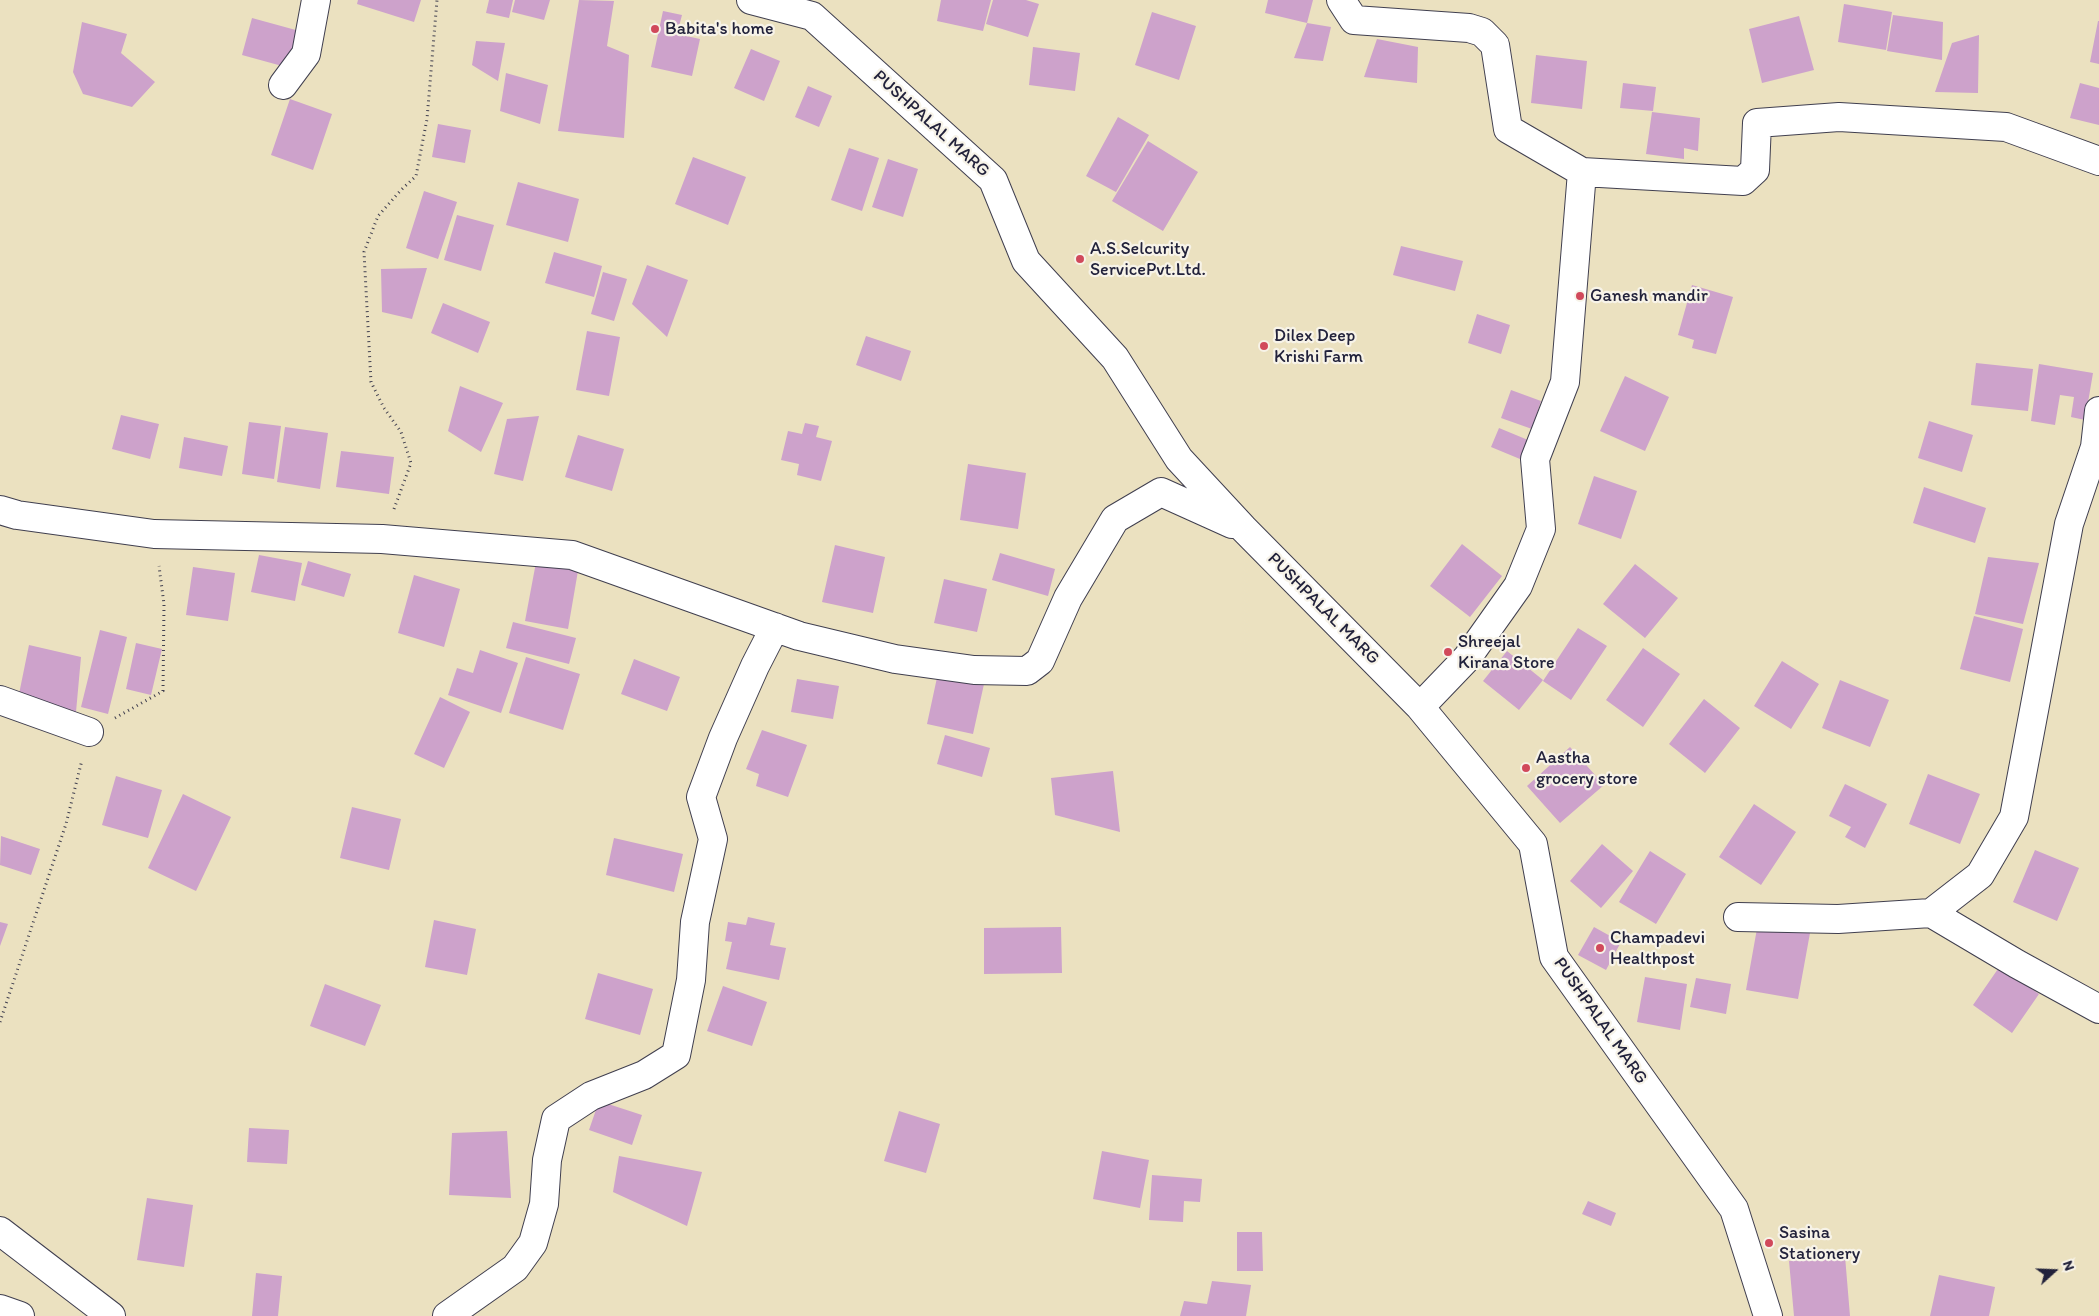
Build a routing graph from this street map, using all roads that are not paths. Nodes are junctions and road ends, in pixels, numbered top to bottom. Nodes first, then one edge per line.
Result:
1 (316, 0) edge
2 (751, 0) edge
3 (1341, 0) edge
4 (283, 85) dead end
5 (2099, 161) edge
6 (1582, 172) junction
7 (2099, 411) edge
8 (0, 510) edge
9 (1243, 528) junction
10 (774, 627) junction
11 (0, 700) edge
12 (1420, 708) junction
13 (89, 732) road end
14 (1931, 913) junction
15 (1738, 917) dead end
16 (2099, 1009) edge
17 (0, 1231) edge
18 (0, 1308) edge
19 (20, 1316) edge
20 (111, 1316) edge
21 (447, 1316) edge
22 (1768, 1316) edge

1 - 4 street
2 - 9 street, PUSHPALAL MARG
3 - 6 street
5 - 6 street
6 - 12 street
7 - 14 street
8 - 10 street
9 - 10 street
9 - 12 street, PUSHPALAL MARG
10 - 21 street
11 - 13 street
12 - 22 street, PUSHPALAL MARG
14 - 15 street
14 - 16 street
17 - 20 street
18 - 19 street

